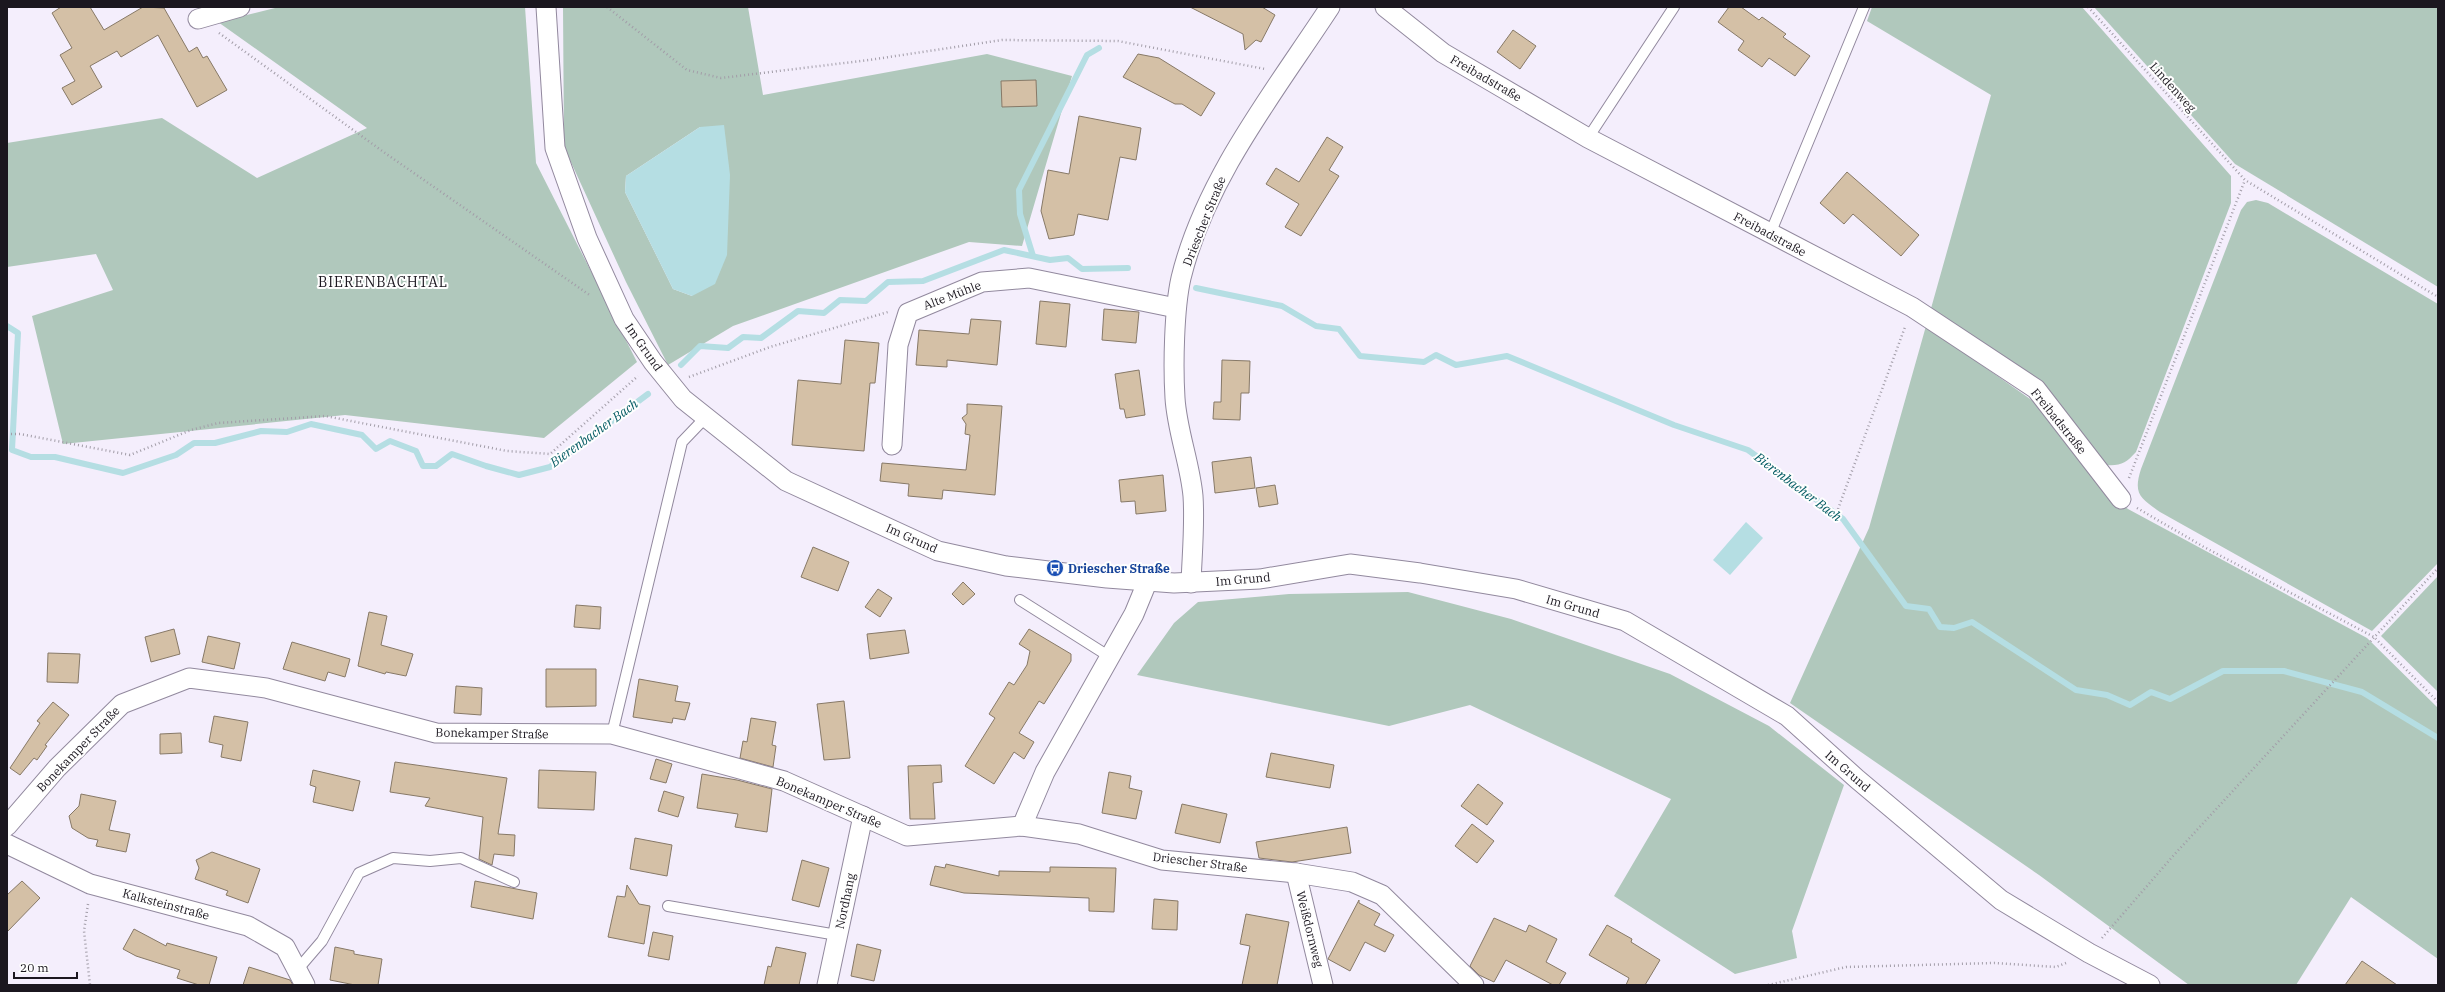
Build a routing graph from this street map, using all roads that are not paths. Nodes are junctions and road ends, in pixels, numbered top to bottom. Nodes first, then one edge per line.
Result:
1 (240, 7) edge
2 (546, 7) edge
3 (1330, 7) edge
4 (1385, 7) edge
5 (1674, 7) edge
6 (1864, 7) edge
7 (198, 18) road end
8 (1588, 138) junction
9 (1770, 234) junction
10 (1176, 308) junction
11 (706, 418) junction
12 (892, 445) dead end
13 (2121, 498) road end
14 (1148, 580) junction
15 (1191, 583) junction
16 (1020, 600) dead end
17 (1110, 657) junction
18 (612, 734) junction
19 (863, 816) junction
20 (7, 826) edge
21 (1022, 826) junction
22 (7, 844) edge
23 (1296, 873) junction
24 (514, 882) dead end
25 (668, 906) dead end
26 (837, 935) junction
27 (301, 977) edge
28 (827, 985) edge
29 (1323, 985) edge
30 (1474, 985) edge
31 (2150, 985) edge

1 - 7 street
2 - 11 street, Im Grund
3 - 10 street, Driescher Straße
4 - 8 street, Freibadstraße
5 - 8 lane
6 - 9 lane
8 - 9 street, Freibadstraße
9 - 13 street, Freibadstraße
10 - 12 street, Alte Mühle
10 - 15 street, Driescher Straße
11 - 14 street, Im Grund
11 - 18 lane
14 - 15 street, Im Grund
14 - 17 street
15 - 31 street, Im Grund
16 - 17 lane
17 - 21 street
18 - 19 street, Bonekamper Straße
18 - 20 street, Bonekamper Straße
19 - 21 street, Bonekamper Straße
19 - 26 street, Nordhang
21 - 23 street, Driescher Straße
22 - 27 street, Kalksteinstraße
23 - 29 street, Weißdornweg
23 - 30 street, Driescher Straße
24 - 27 lane
25 - 26 lane
26 - 28 street, Nordhang

